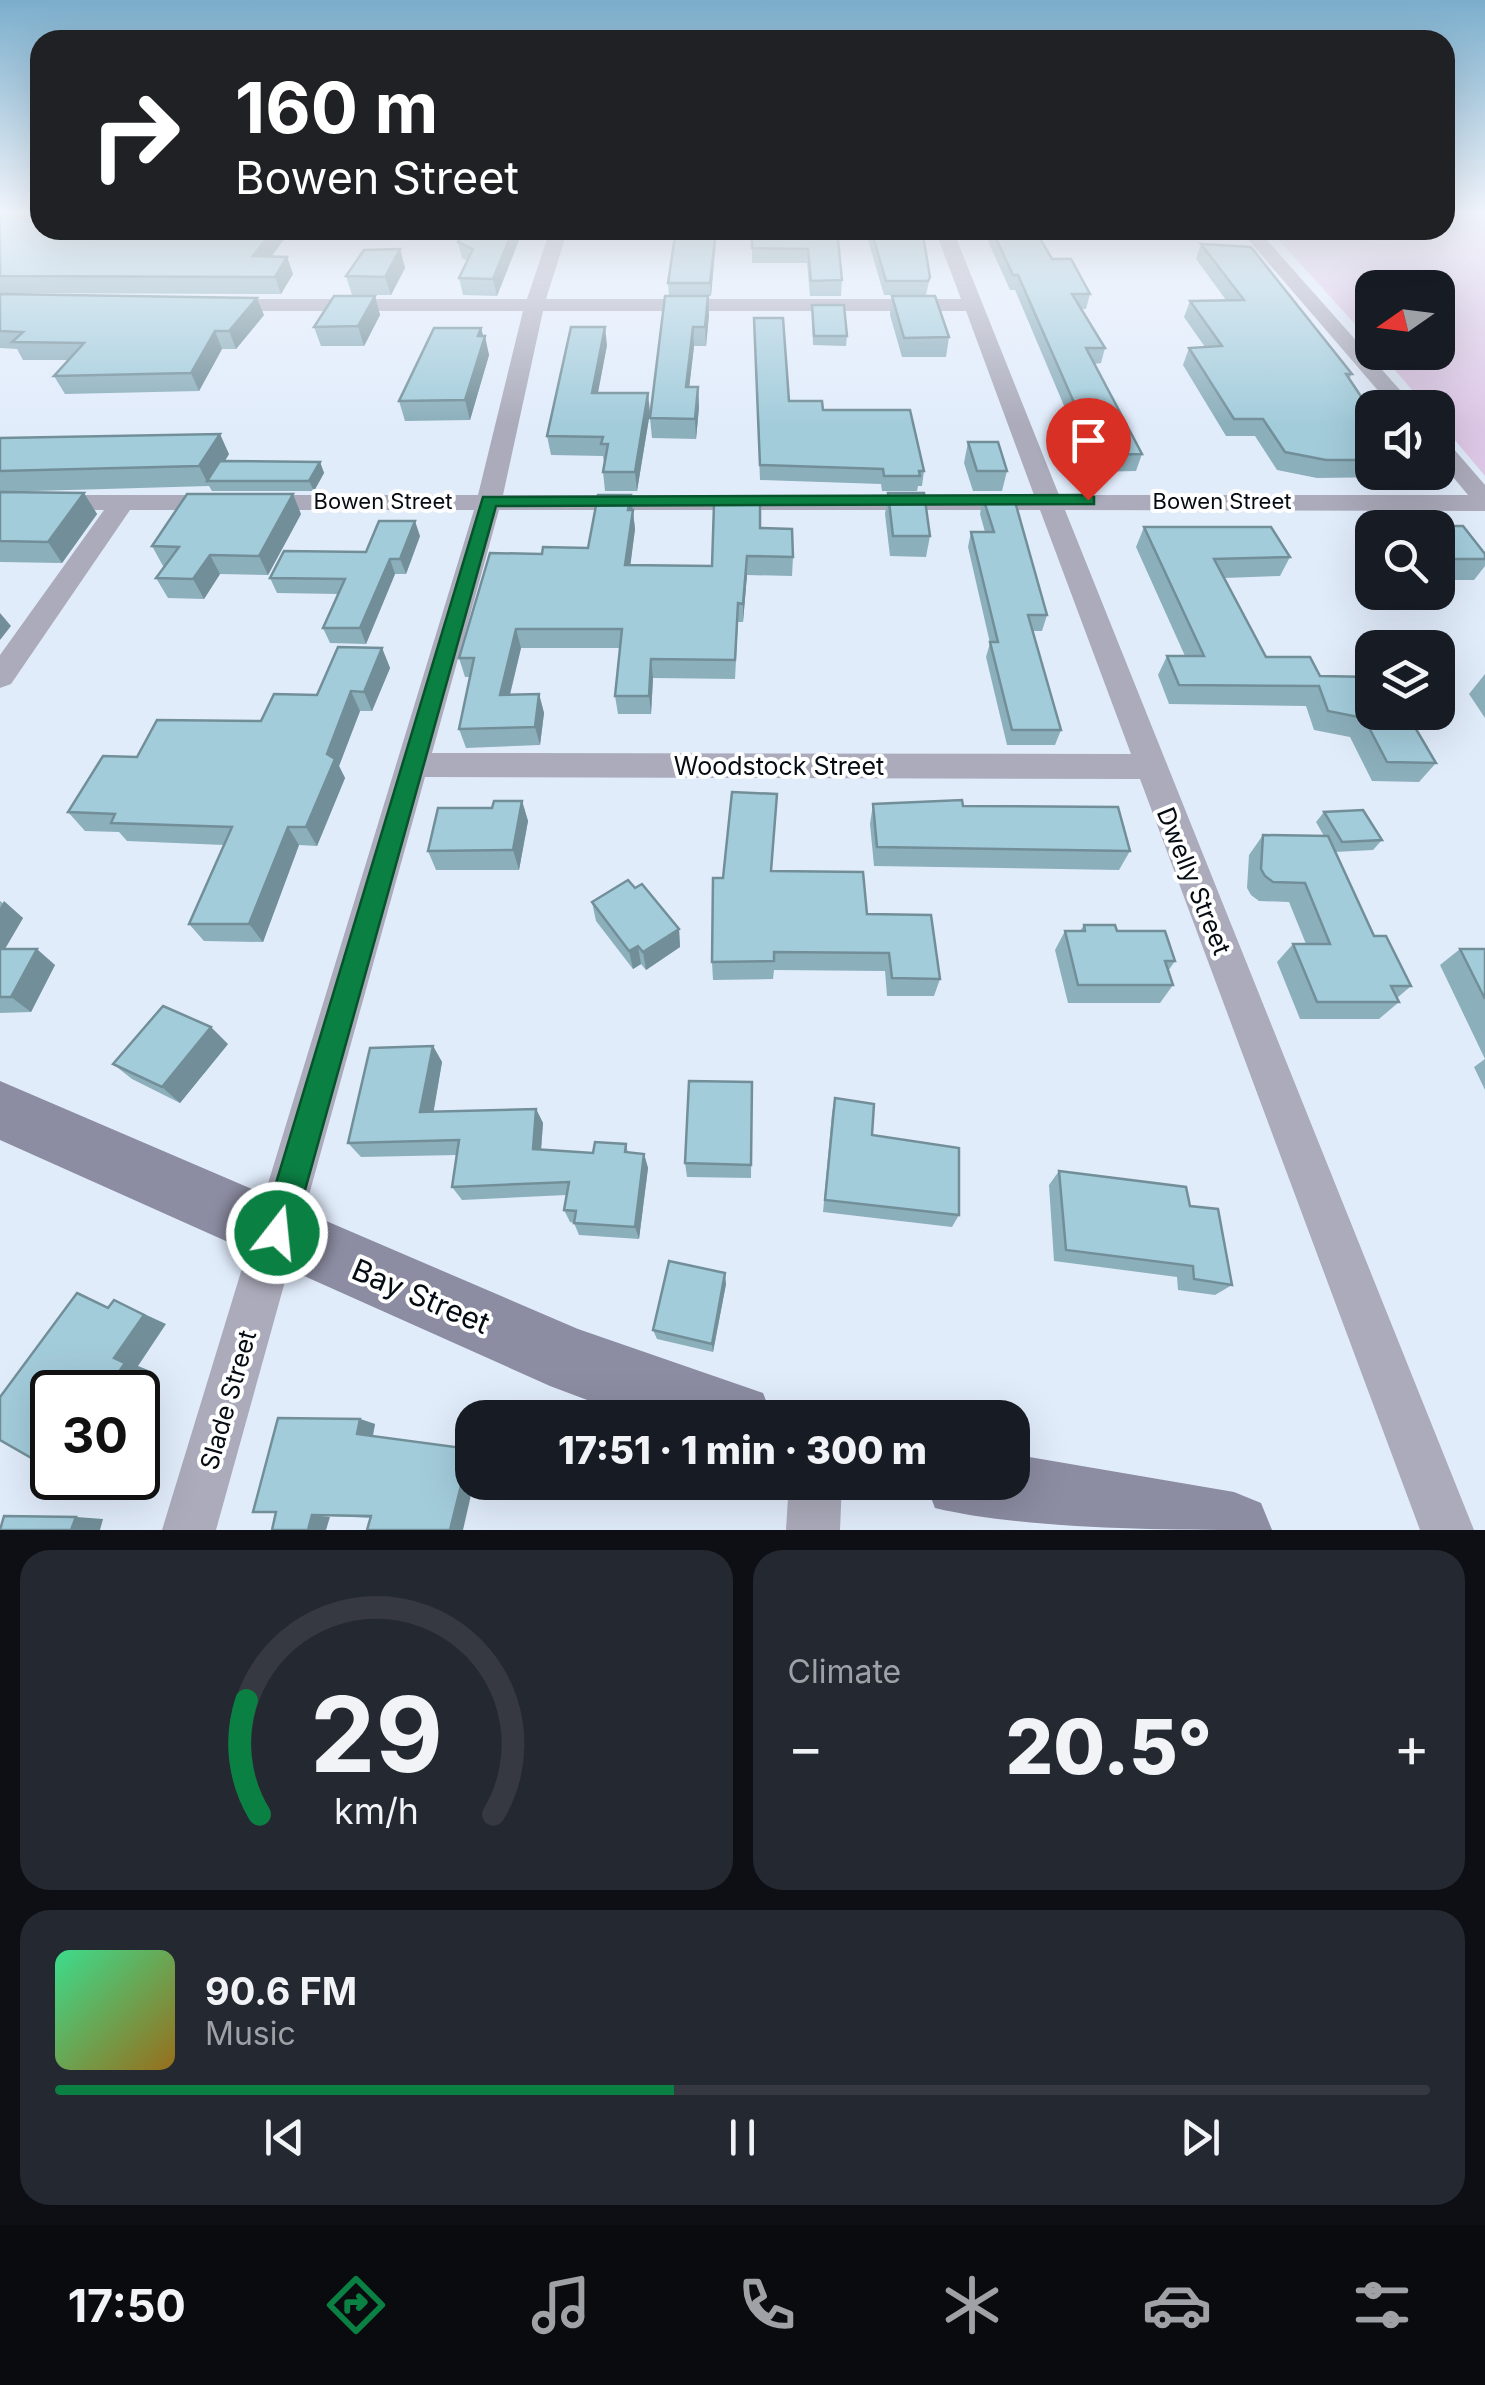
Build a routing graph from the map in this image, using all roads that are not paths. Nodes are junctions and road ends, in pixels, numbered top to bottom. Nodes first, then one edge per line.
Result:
1 (542, 281) edge
2 (962, 281) edge
3 (1293, 281) edge
4 (200, 305) edge
5 (970, 305) junction
6 (534, 307) junction
7 (1389, 390) edge
8 (1455, 465) edge
9 (489, 500) junction
10 (1048, 500) junction
11 (1485, 501) edge
12 (0, 502) edge
13 (123, 502) junction
14 (0, 678) edge
15 (410, 766) junction
16 (1148, 767) junction
17 (0, 1110) edge
18 (277, 1233) junction
19 (685, 1400) edge
20 (1030, 1494) edge
21 (814, 1500) edge
22 (190, 1530) edge
23 (812, 1530) edge
24 (1234, 1530) edge
25 (1447, 1530) edge

1 - 6 street, Slade Street
2 - 5 street, Dwelly Street
3 - 7 street
4 - 6 street
5 - 6 street
5 - 10 street, Dwelly Street
6 - 9 street, Slade Street
8 - 11 street
9 - 10 street, Bowen Street
9 - 13 street, Bowen Street
9 - 15 street, Slade Street
10 - 11 street, Bowen Street
10 - 16 street, Dwelly Street
12 - 13 street, Bowen Street
13 - 14 street
15 - 16 street, Woodstock Street
15 - 18 street, Slade Street
16 - 25 street, Dwelly Street
17 - 18 main road, Bay Street
18 - 19 main road, Bay Street
18 - 22 street, Slade Street
20 - 24 main road
21 - 23 street

